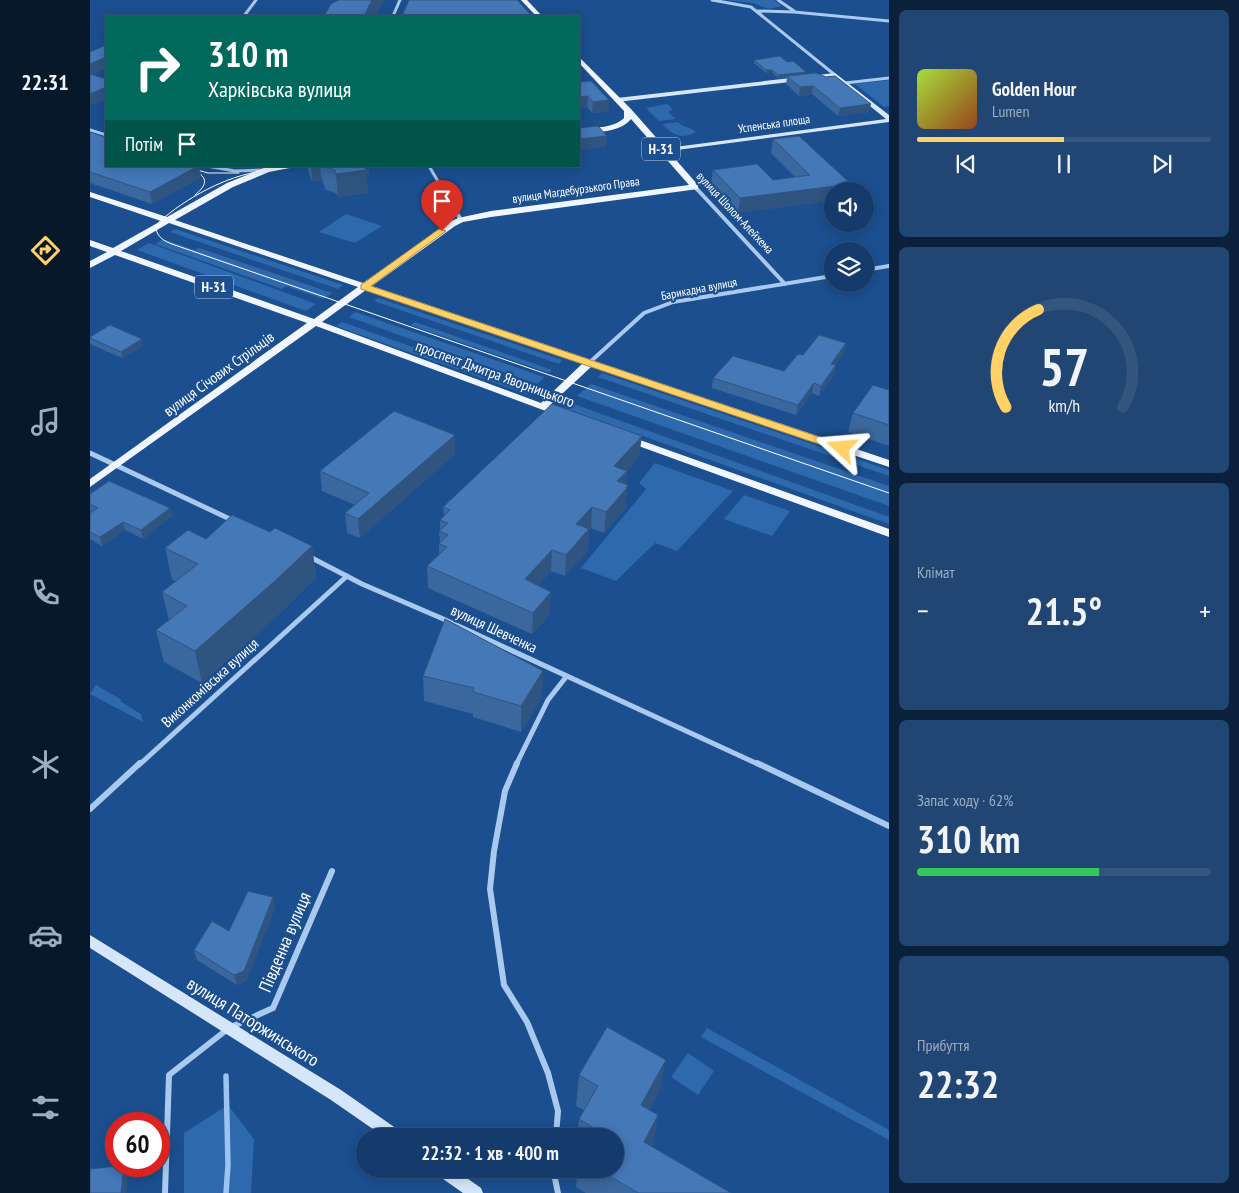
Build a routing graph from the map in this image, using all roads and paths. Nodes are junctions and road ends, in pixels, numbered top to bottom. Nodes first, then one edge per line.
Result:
1 (256, 0) edge
2 (400, 0) edge
3 (524, 0) edge
4 (712, 0) edge
5 (778, 0) edge
6 (757, 11) junction
7 (794, 12) junction
8 (245, 15) edge
9 (393, 15) edge
10 (538, 15) edge
11 (889, 21) edge
12 (581, 63) edge
13 (835, 75) junction
14 (889, 78) edge
15 (845, 83) junction
16 (617, 100) junction
17 (628, 111) junction
18 (889, 119) edge
19 (609, 128) junction
20 (90, 130) edge
21 (580, 131) edge
22 (105, 135) edge
23 (651, 138) junction
24 (662, 150) junction
25 (213, 167) edge
26 (288, 167) edge
27 (430, 167) edge
28 (272, 169) junction
29 (695, 186) junction
30 (90, 194) edge
31 (167, 220) junction
32 (461, 220) junction
33 (90, 243) edge
34 (113, 252) junction
35 (90, 265) edge
36 (889, 266) edge
37 (874, 268) edge
38 (824, 277) edge
39 (785, 284) junction
40 (364, 287) junction
41 (315, 323) junction
42 (589, 363) junction
43 (542, 407) junction
44 (574, 418) edge
45 (618, 435) edge
46 (90, 453) edge
47 (889, 464) edge
48 (116, 466) junction
49 (90, 484) edge
50 (243, 525) edge
51 (889, 533) edge
52 (306, 555) edge
53 (347, 576) junction
54 (566, 677) junction
55 (90, 809) edge
56 (889, 826) edge
57 (332, 871) dead end
58 (90, 942) edge
59 (229, 1028) junction
60 (383, 1128) edge
61 (557, 1128) edge
62 (454, 1178) edge
63 (555, 1178) edge
64 (165, 1193) edge
65 (476, 1193) edge
66 (558, 1193) edge

1 - 8 street
2 - 9 street
3 - 10 main road
4 - 6 street
5 - 7 street
6 - 7 street
6 - 13 street
7 - 11 street
12 - 16 main road, Н-31
13 - 15 street
13 - 16 street
14 - 15 street
15 - 18 street
16 - 17 main road, Н-31
17 - 19 main road
17 - 23 main road, вулиця Шолом-Алейхема / Н-31
18 - 24 street, Успенська площа
19 - 21 main road
19 - 23 main road
20 - 22 street
23 - 24 main road, вулиця Шолом-Алейхема / Н-31
24 - 29 main road, вулиця Шолом-Алейхема / Н-31
25 - 28 street
26 - 28 main road
27 - 32 street
28 - 31 main road
29 - 32 main road, вулиця Магдебурзького Права
29 - 39 street, вулиця Шолом-Алейхема
30 - 31 main road
31 - 34 main road
31 - 40 main road
32 - 40 main road, вулиця Магдебурзького Права
33 - 34 main road, проспект Дмитра Яворницького / Н-31
34 - 35 main road
34 - 41 main road, проспект Дмитра Яворницького / Н-31
36 - 37 street
38 - 39 street, Барикадна вулиця
39 - 42 street, Барикадна вулиця
40 - 41 main road, вулиця Січових Стрільців
40 - 42 main road
41 - 43 main road, проспект Дмитра Яворницького
41 - 48 main road, вулиця Січових Стрільців
42 - 43 main road
42 - 47 main road
43 - 44 main road, проспект Дмитра Яворницького
45 - 51 main road
46 - 48 street
48 - 49 main road, вулиця Січових Стрільців
48 - 50 street
52 - 53 street, вулиця Шевченка
53 - 54 street, вулиця Шевченка
53 - 55 street, Виконкомівська вулиця
54 - 56 street, вулиця Шевченка
54 - 61 street
57 - 59 street, Південна вулиця
58 - 59 street, вулиця Паторжинського
59 - 60 street, вулиця Паторжинського
59 - 64 street, Південна вулиця
62 - 65 street
63 - 66 street

